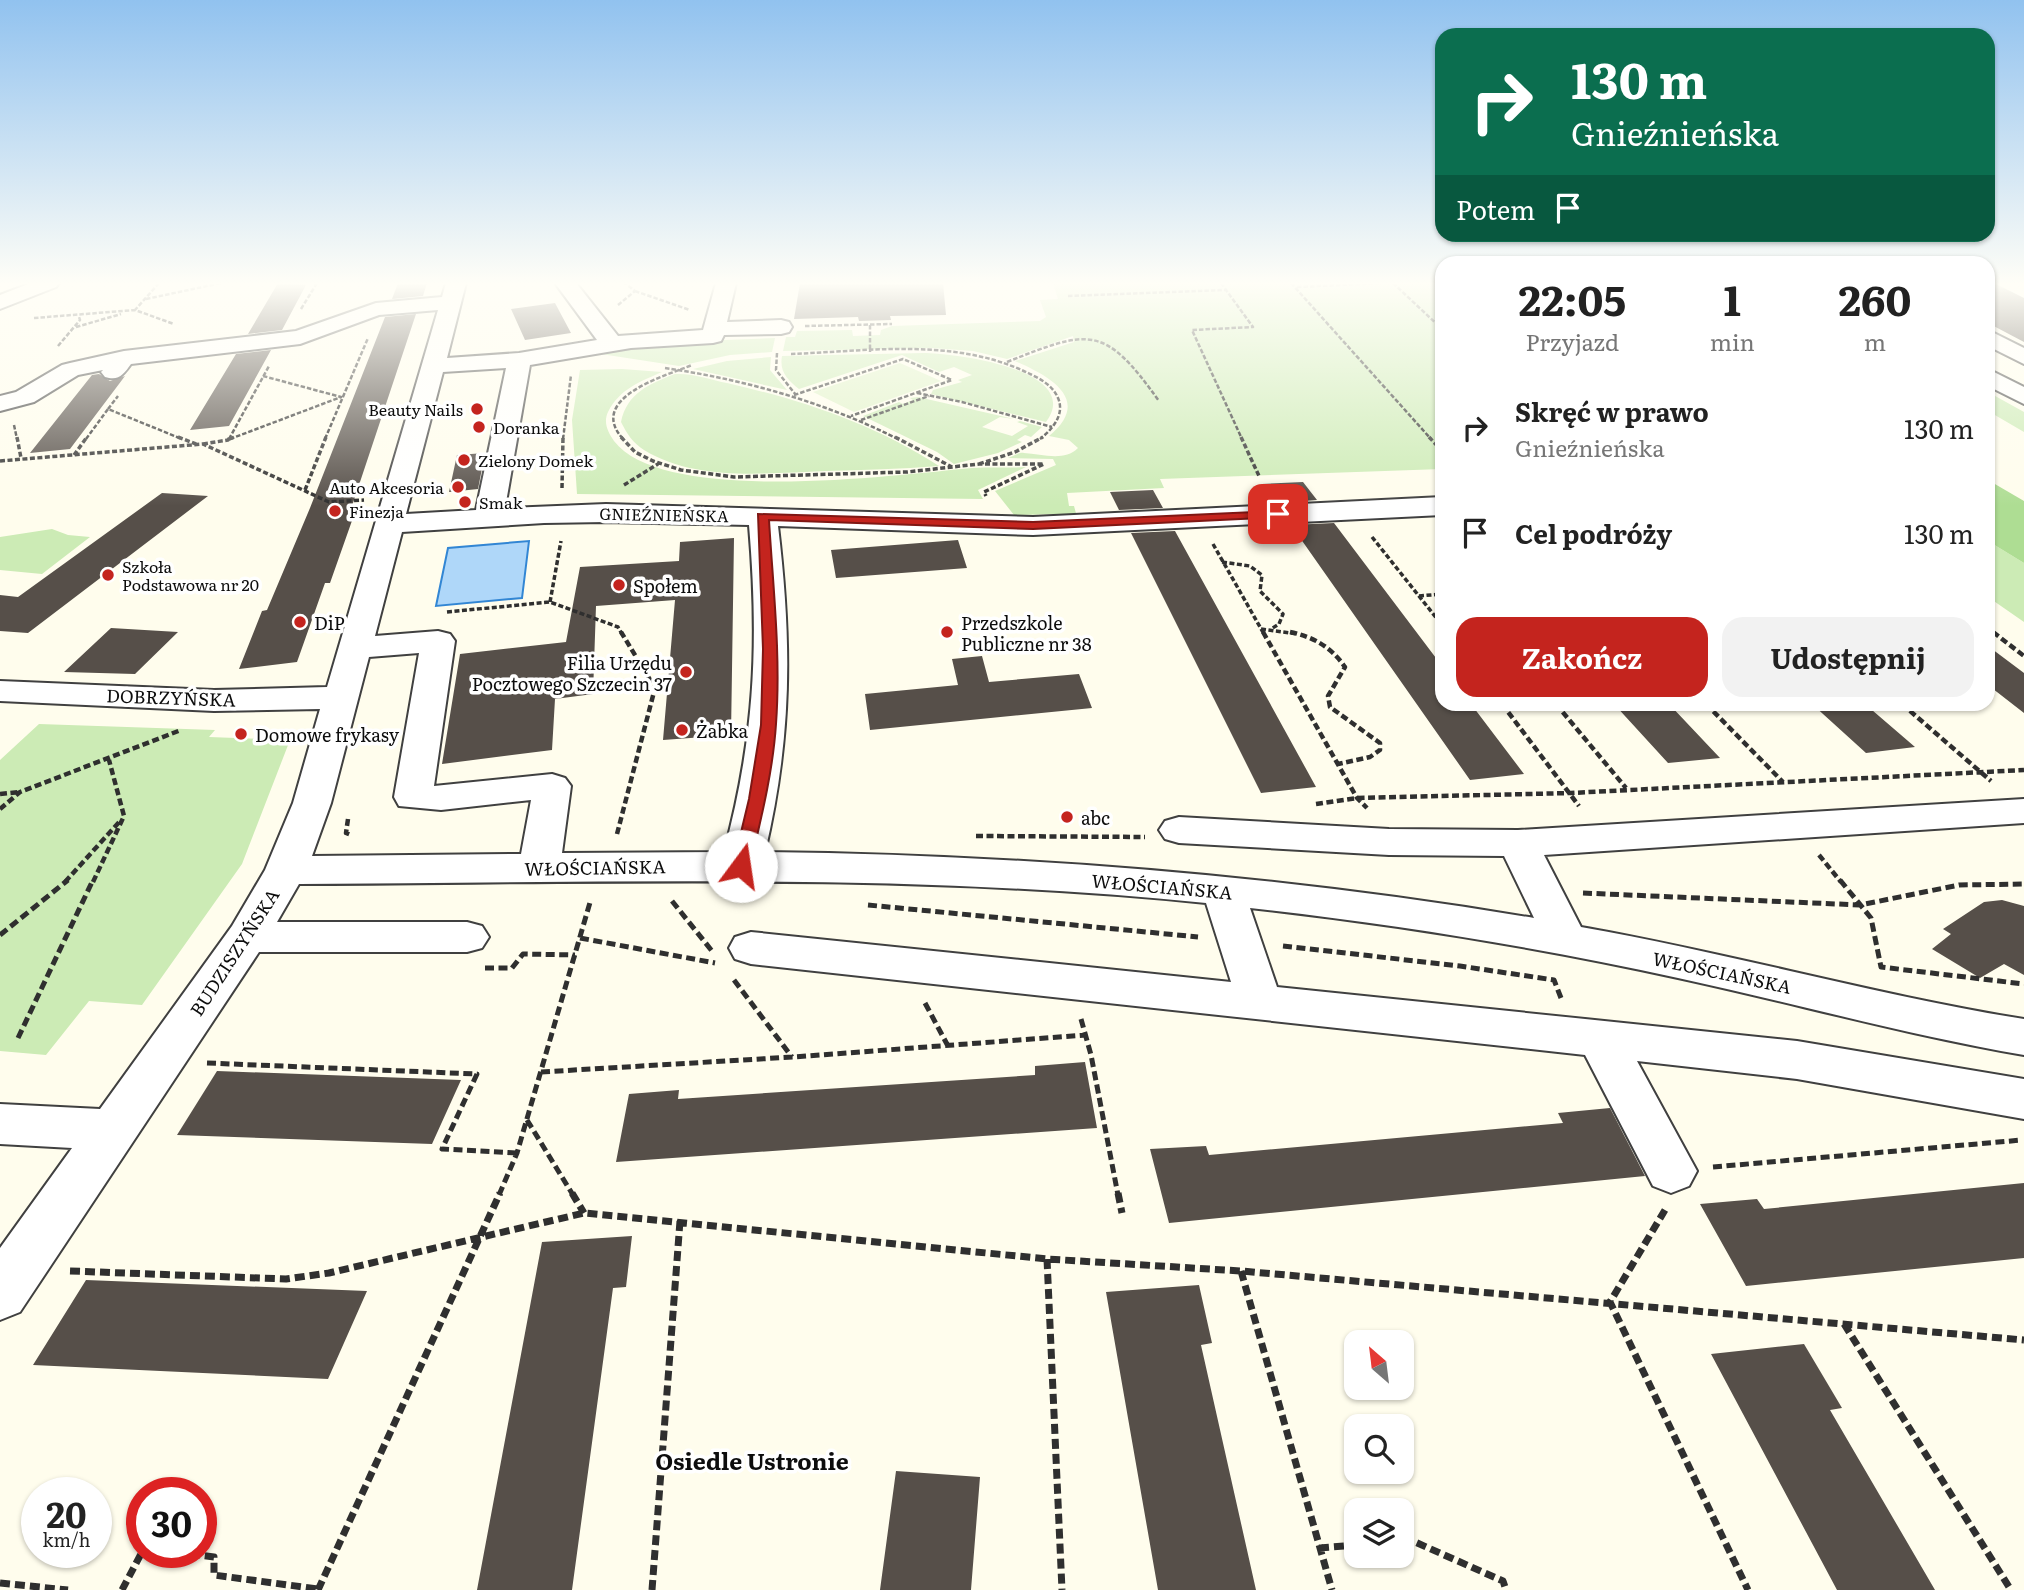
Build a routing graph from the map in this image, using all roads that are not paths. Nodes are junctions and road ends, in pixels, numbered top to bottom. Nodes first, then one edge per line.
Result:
1 (159, 357) edge
2 (436, 357) edge
3 (534, 357) edge
4 (519, 360) junction
5 (434, 366) junction
6 (1995, 380) edge
7 (2024, 397) edge
8 (0, 404) edge
9 (1435, 506) edge
10 (762, 516) junction
11 (489, 517) junction
12 (389, 524) junction
13 (355, 648) junction
14 (0, 691) edge
15 (342, 697) junction
16 (2011, 799) edge
17 (1179, 830) road end
18 (1518, 843) junction
19 (741, 866) junction
20 (536, 868) junction
21 (286, 870) junction
22 (1223, 890) junction
23 (247, 937) junction
24 (467, 937) dead end
25 (1566, 940) junction
26 (737, 956) road end
27 (1260, 1003) junction
28 (2024, 1038) edge
29 (1601, 1040) junction
30 (2024, 1099) edge
31 (0, 1124) edge
32 (114, 1130) junction
33 (1671, 1171) road end
34 (0, 1294) edge

1 - 8 street
2 - 5 street, BUDZISZYŃSKA
3 - 4 street
4 - 5 street
4 - 11 street
5 - 12 street, BUDZISZYŃSKA
6 - 7 street
9 - 10 street, GNIEŹNIEŃSKA
10 - 11 street, GNIEŹNIEŃSKA
10 - 19 street
11 - 12 street, GNIEŹNIEŃSKA
12 - 13 street, BUDZISZYŃSKA
13 - 15 street, BUDZISZYŃSKA
13 - 20 street
14 - 15 street, DOBRZYŃSKA
15 - 21 street, BUDZISZYŃSKA
16 - 18 street
17 - 18 street
18 - 25 street
19 - 20 street, WŁOŚCIAŃSKA
19 - 22 street, WŁOŚCIAŃSKA
20 - 21 street, WŁOŚCIAŃSKA
21 - 23 street, BUDZISZYŃSKA
22 - 25 street, WŁOŚCIAŃSKA
22 - 27 street
23 - 24 street
23 - 32 street, BUDZISZYŃSKA
25 - 28 street, WŁOŚCIAŃSKA
26 - 27 street
27 - 29 street
29 - 30 street
29 - 33 street
31 - 32 street
32 - 34 street, BUDZISZYŃSKA

